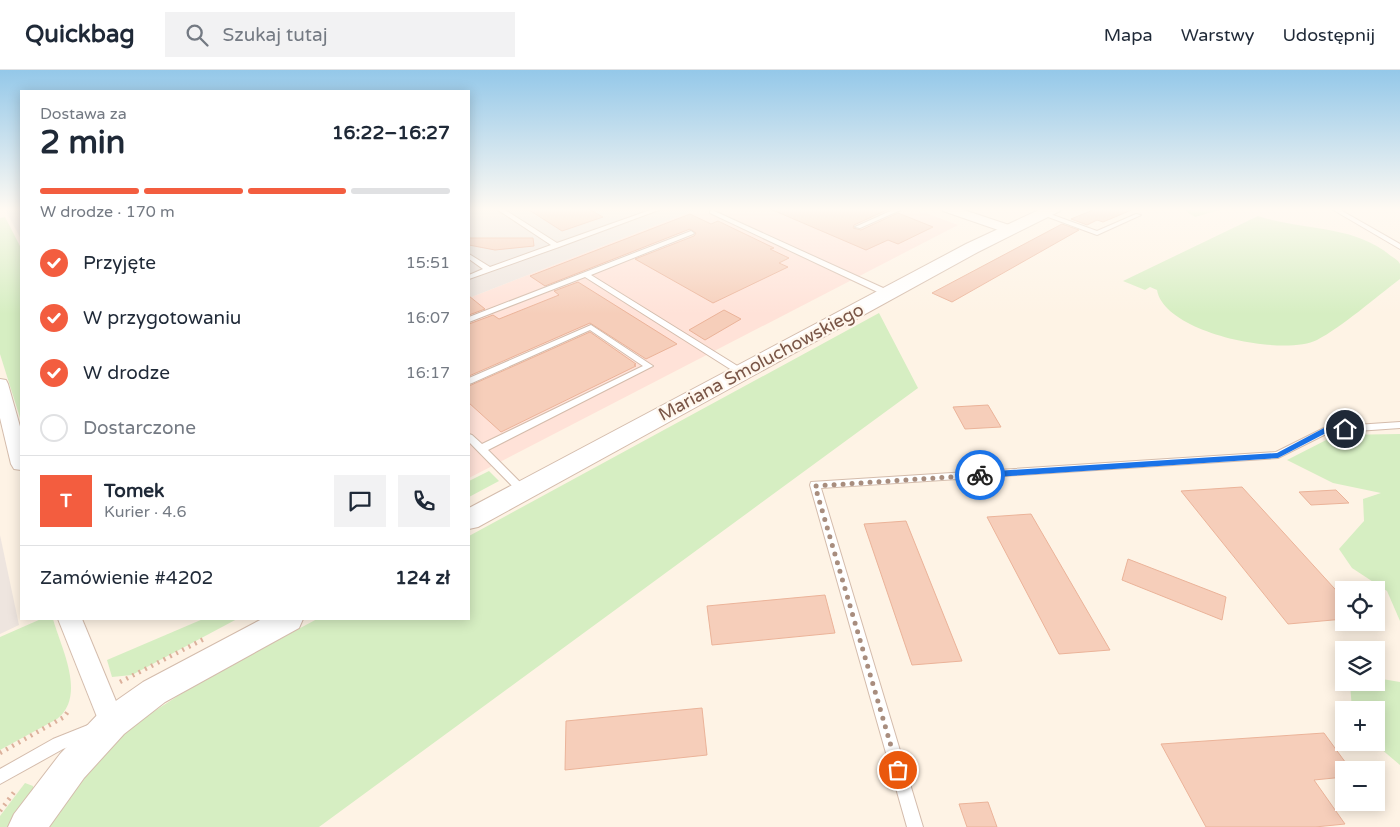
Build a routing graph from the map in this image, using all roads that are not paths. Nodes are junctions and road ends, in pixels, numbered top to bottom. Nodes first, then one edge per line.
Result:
1 (553, 243) edge
2 (564, 243) edge
3 (665, 243) edge
4 (780, 243) edge
5 (982, 243) edge
6 (557, 246) junction
7 (470, 257) edge
8 (489, 270) junction
9 (586, 275) junction
10 (470, 278) edge
11 (889, 294) junction
12 (470, 320) edge
13 (741, 372) junction
14 (470, 381) edge
15 (0, 384) edge
16 (1400, 425) edge
17 (470, 438) edge
18 (481, 449) junction
19 (20, 460) edge
20 (523, 490) junction
21 (470, 519) edge
22 (70, 620) edge
23 (286, 620) edge
24 (112, 723) junction
25 (0, 777) edge
26 (27, 827) edge
27 (915, 827) edge

1 - 6 lane
2 - 6 lane
3 - 9 lane
4 - 11 lane
5 - 11 street, Mariana Smoluchowskiego
6 - 8 lane
7 - 8 lane
8 - 10 lane
9 - 12 lane
9 - 13 lane
11 - 13 street, Mariana Smoluchowskiego
13 - 20 street, Mariana Smoluchowskiego
14 - 18 lane
15 - 19 street
16 - 27 lane
17 - 18 lane
18 - 20 lane
20 - 21 street, Mariana Smoluchowskiego
22 - 24 street
23 - 24 street
24 - 25 lane
24 - 26 street

